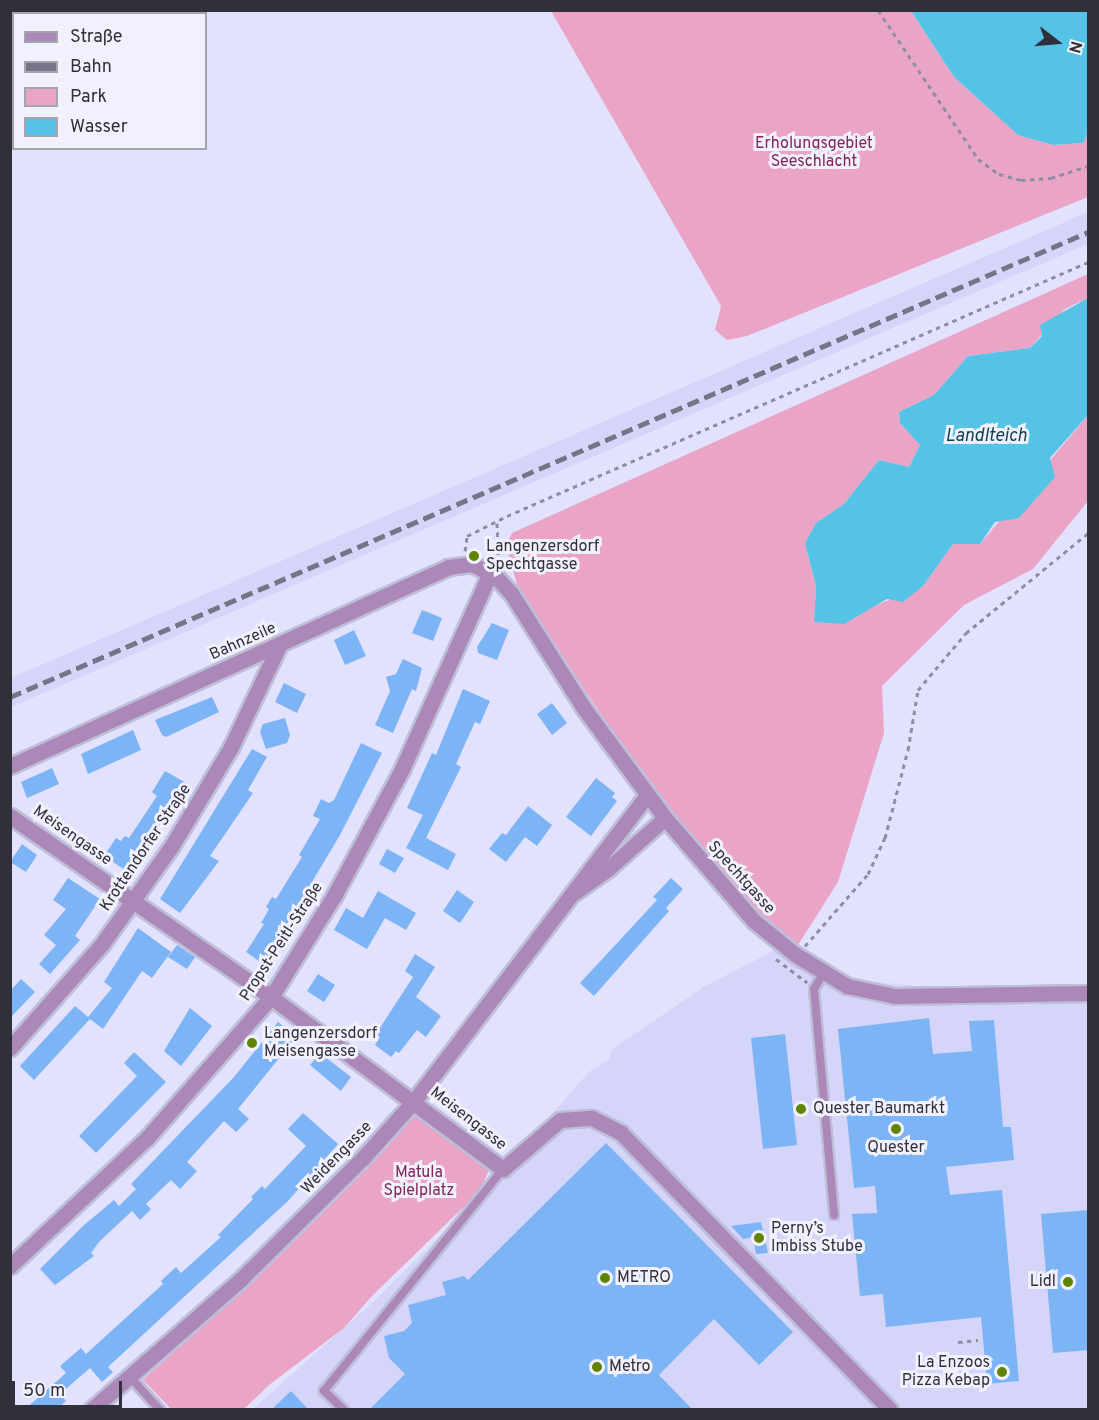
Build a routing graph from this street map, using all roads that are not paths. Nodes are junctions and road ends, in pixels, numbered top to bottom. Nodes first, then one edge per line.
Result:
1 (496, 571) junction
2 (279, 646) junction
3 (10, 766) edge
4 (647, 795) junction
5 (10, 816) edge
6 (665, 818) junction
7 (570, 895) junction
8 (134, 902) junction
9 (820, 980) junction
10 (1089, 993) edge
11 (271, 997) junction
12 (10, 1048) edge
13 (414, 1101) junction
14 (503, 1169) junction
15 (834, 1215) dead end
16 (10, 1266) edge
17 (130, 1377) junction
18 (91, 1410) edge
19 (160, 1410) edge
20 (344, 1410) edge
21 (890, 1410) edge

1 - 2 street, Bahnzeile
1 - 4 street, Spechtgasse
1 - 11 street, Propst-Peitl-Straße
2 - 3 street, Bahnzeile
2 - 8 street, Krottendorfer Straße
4 - 6 street, Spechtgasse
4 - 7 street, Weidengasse
5 - 8 street, Meisengasse
6 - 7 street, Weidengasse
6 - 9 street, Spechtgasse
7 - 13 street, Weidengasse
8 - 11 street, Meisengasse
8 - 12 street, Krottendorfer Straße
9 - 10 street, Spechtgasse
9 - 15 lane
11 - 13 street, Meisengasse
11 - 16 street, Propst-Peitl-Straße
13 - 14 street, Meisengasse
13 - 17 street, Weidengasse
14 - 20 lane
14 - 21 street, Meisengasse
17 - 18 street, Weidengasse
17 - 19 lane

